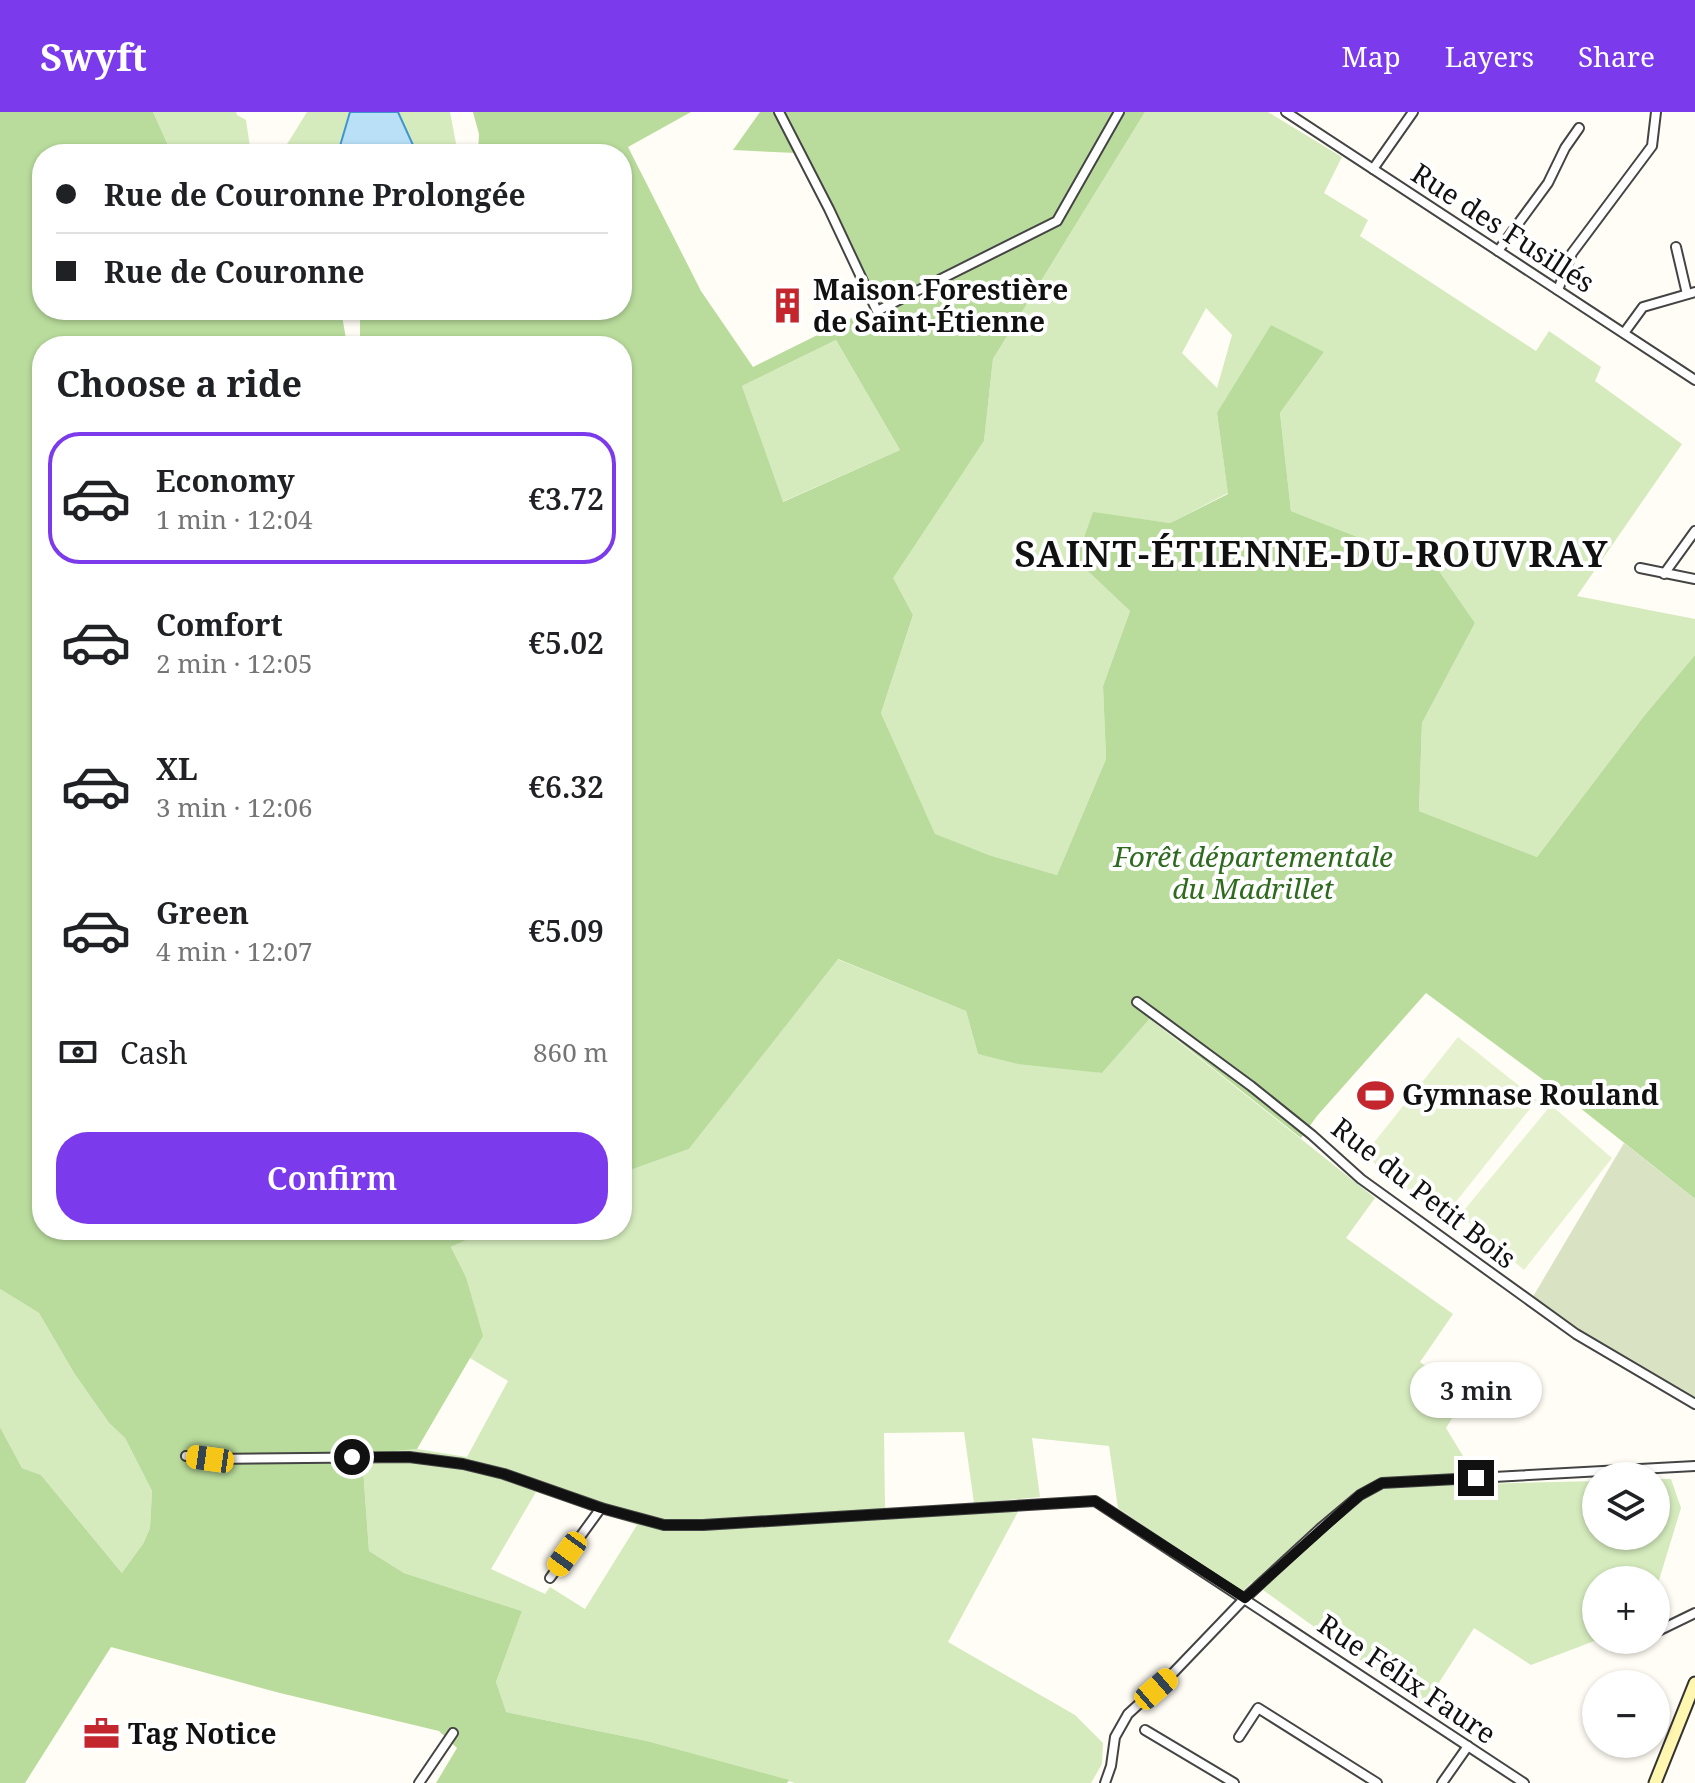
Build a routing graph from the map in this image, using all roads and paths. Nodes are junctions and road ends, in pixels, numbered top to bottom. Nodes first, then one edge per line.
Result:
1 (779, 112) edge
2 (1119, 112) edge
3 (1286, 112) edge
4 (1413, 112) edge
5 (1656, 112) edge
6 (1579, 128) dead end
7 (1373, 169) junction
8 (1676, 247) dead end
9 (1498, 251) junction
10 (1558, 290) junction
11 (1691, 293) edge
12 (1624, 333) junction
13 (1695, 380) edge
14 (1695, 531) edge
15 (1640, 568) dead end
16 (1664, 574) junction
17 (1695, 579) edge
18 (1137, 1002) dead end
19 (1695, 1404) edge
20 (186, 1456) dead end
21 (1695, 1466) edge
22 (601, 1508) junction
23 (550, 1578) dead end
24 (1245, 1598) junction
25 (1695, 1613) edge
26 (1670, 1625) edge
27 (1695, 1683) edge
28 (1145, 1730) dead end
29 (453, 1733) dead end
30 (1239, 1737) dead end
31 (1468, 1746) junction
32 (419, 1783) edge
33 (1105, 1783) edge
34 (1234, 1783) edge
35 (1377, 1783) edge
36 (1442, 1783) edge
37 (1524, 1783) edge
38 (1655, 1783) edge

1 - 2 street
3 - 7 street, Rue des Fusillés
4 - 7 street
5 - 10 street
6 - 9 street
7 - 9 street, Rue des Fusillés
8 - 11 street
9 - 10 street, Rue des Fusillés
10 - 12 street, Rue des Fusillés
11 - 12 street
12 - 13 street, Rue des Fusillés
14 - 16 street
15 - 16 street
16 - 17 street
18 - 19 street, Rue du Petit Bois
20 - 22 street
21 - 24 street
22 - 23 street
22 - 24 street, Rue Félix Faure
24 - 31 street, Rue Félix Faure
24 - 33 street
25 - 26 street
27 - 38 main road
28 - 34 street
29 - 32 street
30 - 35 street
31 - 36 street
31 - 37 street, Rue Félix Faure

